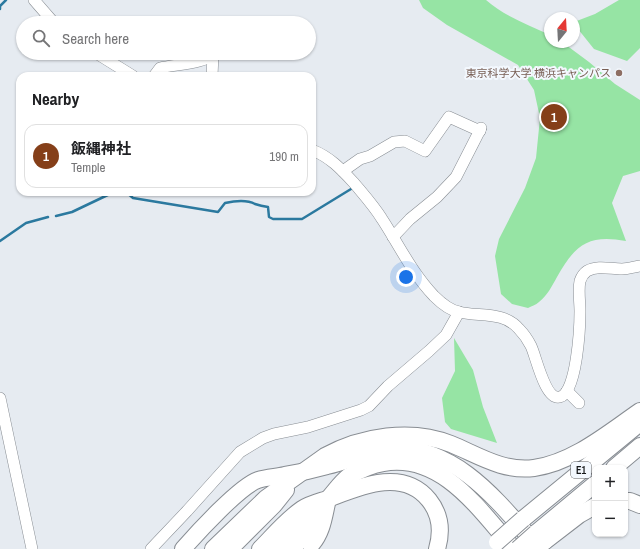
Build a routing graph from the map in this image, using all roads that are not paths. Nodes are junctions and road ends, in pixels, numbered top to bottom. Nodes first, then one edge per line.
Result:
1 (34, 0) edge
2 (48, 16) edge
3 (107, 60) edge
4 (202, 60) edge
5 (213, 60) edge
6 (127, 72) edge
7 (157, 72) edge
8 (212, 72) edge
9 (316, 152) edge
10 (343, 171) junction
11 (393, 237) junction
12 (640, 266) edge
13 (459, 312) junction
14 (567, 391) junction
15 (0, 398) edge
16 (579, 403) dead end
17 (640, 411) edge
18 (640, 422) edge
19 (640, 446) edge
20 (618, 465) edge
21 (299, 473) junction
22 (592, 487) edge
23 (328, 499) junction
24 (628, 501) edge
25 (640, 505) edge
26 (592, 508) edge
27 (537, 544) edge
28 (492, 546) edge
29 (32, 549) edge
30 (151, 549) edge
31 (183, 549) edge
32 (196, 549) edge
33 (213, 549) edge
34 (230, 549) edge
35 (260, 549) edge
36 (275, 549) edge
37 (292, 549) edge
38 (306, 549) edge
39 (437, 549) edge
40 (514, 549) edge
41 (518, 549) edge

1 - 2 street
3 - 6 street
4 - 7 street
5 - 8 street
9 - 10 street
10 - 11 street
10 - 11 street
11 - 13 street
12 - 14 street
13 - 14 street
13 - 30 street
14 - 16 street
15 - 29 street
17 - 21 highway
18 - 28 highway, E1, bridge
19 - 20 highway
21 - 27 highway
21 - 31 highway
21 - 32 highway
21 - 33 highway
21 - 34 highway
22 - 27 highway, E1
23 - 35 highway
23 - 36 highway
23 - 37 highway
23 - 38 highway
23 - 39 highway
23 - 40 highway
24 - 25 highway
26 - 27 highway
27 - 41 highway, E1, bridge

